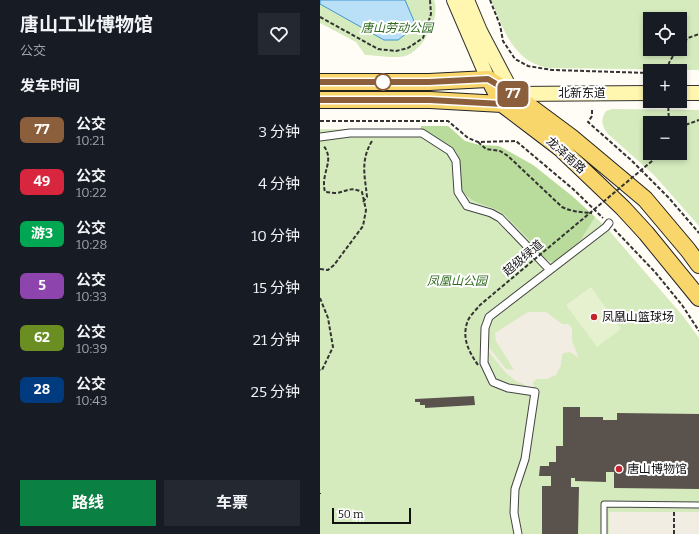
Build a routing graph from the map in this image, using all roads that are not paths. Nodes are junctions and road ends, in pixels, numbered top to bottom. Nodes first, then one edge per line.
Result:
1 (454, 0) edge
2 (467, 0) edge
3 (488, 79) junction
4 (320, 82) edge
5 (643, 93) edge
6 (687, 93) edge
7 (699, 93) edge
8 (508, 99) junction
9 (320, 100) edge
10 (320, 137) edge
11 (609, 223) road end
12 (699, 265) edge
13 (550, 270) junction
14 (699, 298) edge
15 (699, 505) edge
16 (518, 534) edge
17 (604, 534) edge

1 - 3 main road
2 - 8 main road, 龙泽南路
3 - 4 main road
3 - 8 main road
5 - 8 main road, 北新东道
6 - 7 main road
8 - 9 main road, 北新东道
8 - 12 main road, 龙泽南路
8 - 14 main road, 龙泽南路
10 - 13 street
11 - 13 street
13 - 16 street
15 - 17 lane

